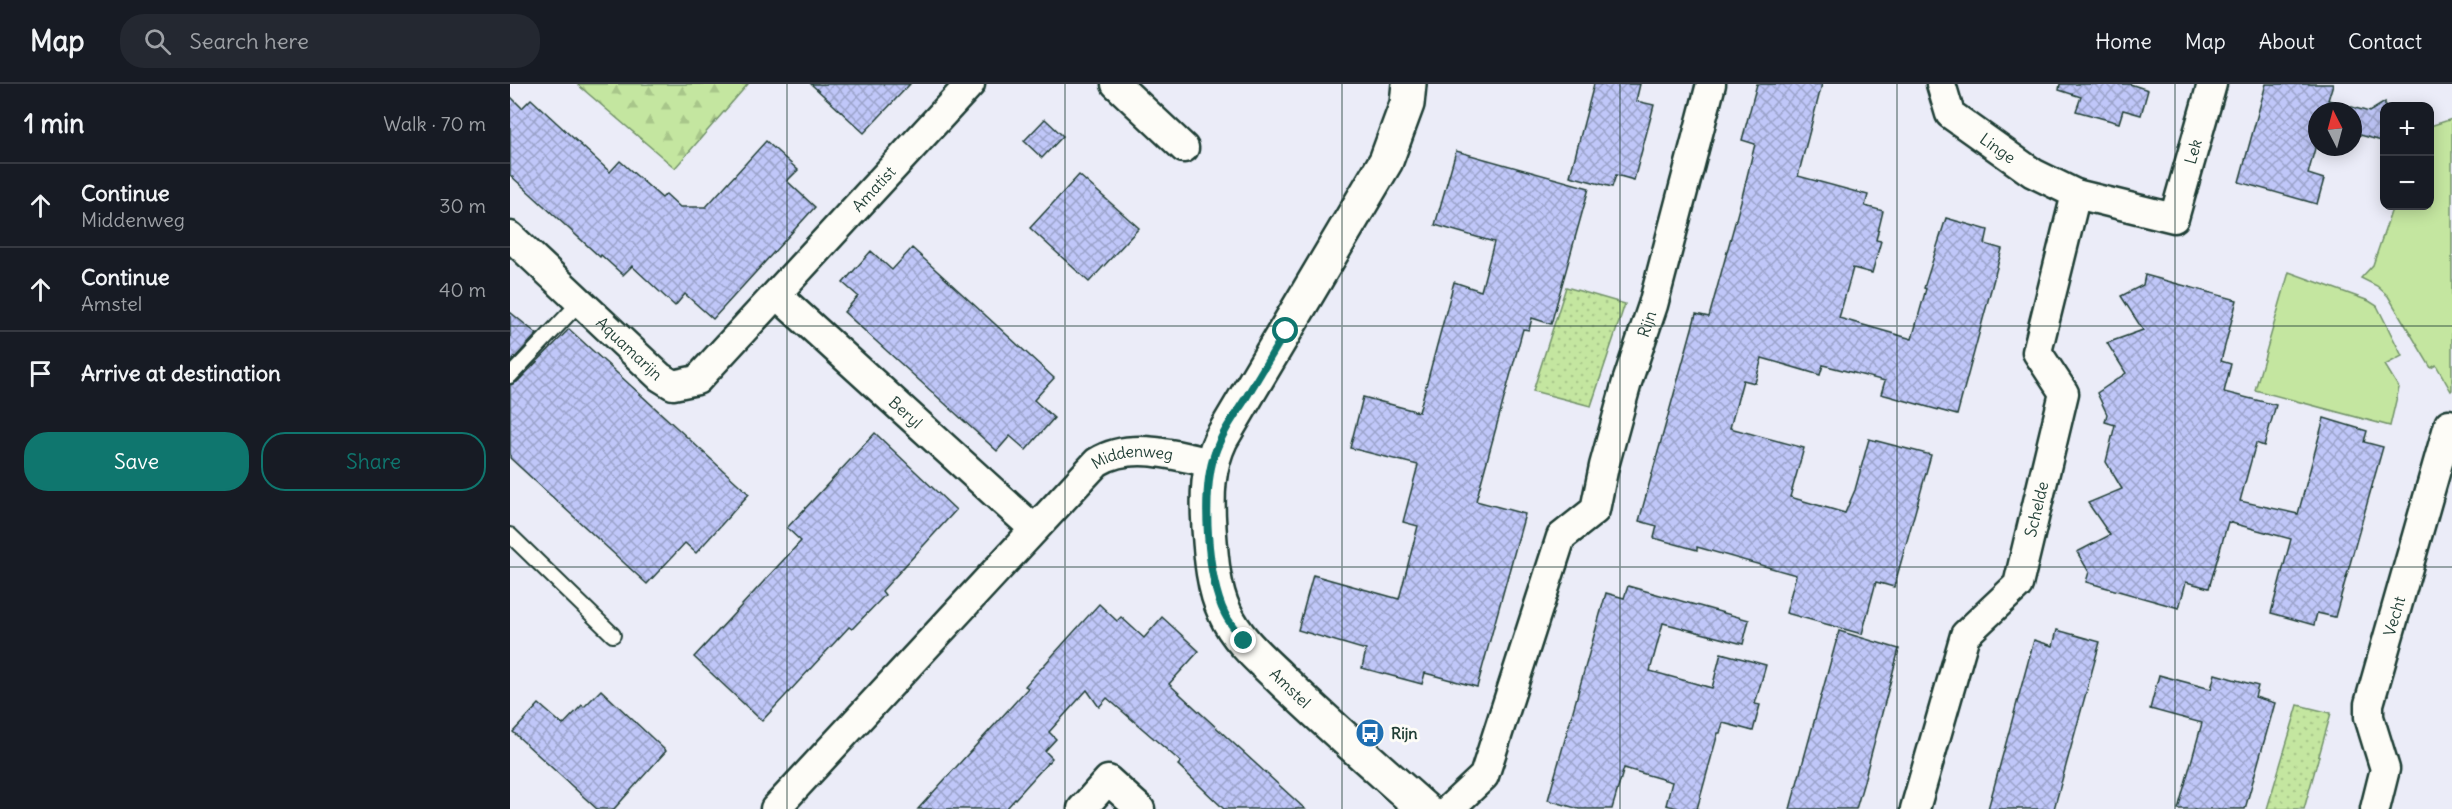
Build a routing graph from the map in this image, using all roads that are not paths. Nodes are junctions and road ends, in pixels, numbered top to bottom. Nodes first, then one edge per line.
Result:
1 (970, 84) edge
2 (1116, 84) edge
3 (1409, 84) edge
4 (1711, 84) edge
5 (1941, 84) edge
6 (2212, 84) edge
7 (1184, 148) dead end
8 (2076, 194) junction
9 (2174, 218) joint
10 (510, 236) edge
11 (777, 296) junction
12 (580, 302) junction
13 (510, 376) edge
14 (2449, 424) dead end
15 (1211, 464) junction
16 (1034, 529) junction
17 (510, 535) edge
18 (614, 635) dead end
19 (775, 809) edge
20 (1082, 809) edge
21 (1140, 809) edge
22 (1424, 809) edge
23 (1449, 809) edge
24 (1915, 809) edge
25 (2375, 809) edge

1 - 11 street, Amatist
2 - 7 street
3 - 15 street
4 - 23 street, Rijn
5 - 8 street, Linge
6 - 9 street, Lek
8 - 9 street, Linge
8 - 24 street, Schelde
10 - 12 street, Aquamarijn
11 - 12 street, Aquamarijn
11 - 16 street, Beryl
12 - 13 lane
14 - 25 street, Vecht
15 - 16 street, Middenweg
15 - 22 street, Amstel
16 - 19 street, Middenweg
17 - 18 lane
20 - 21 street

